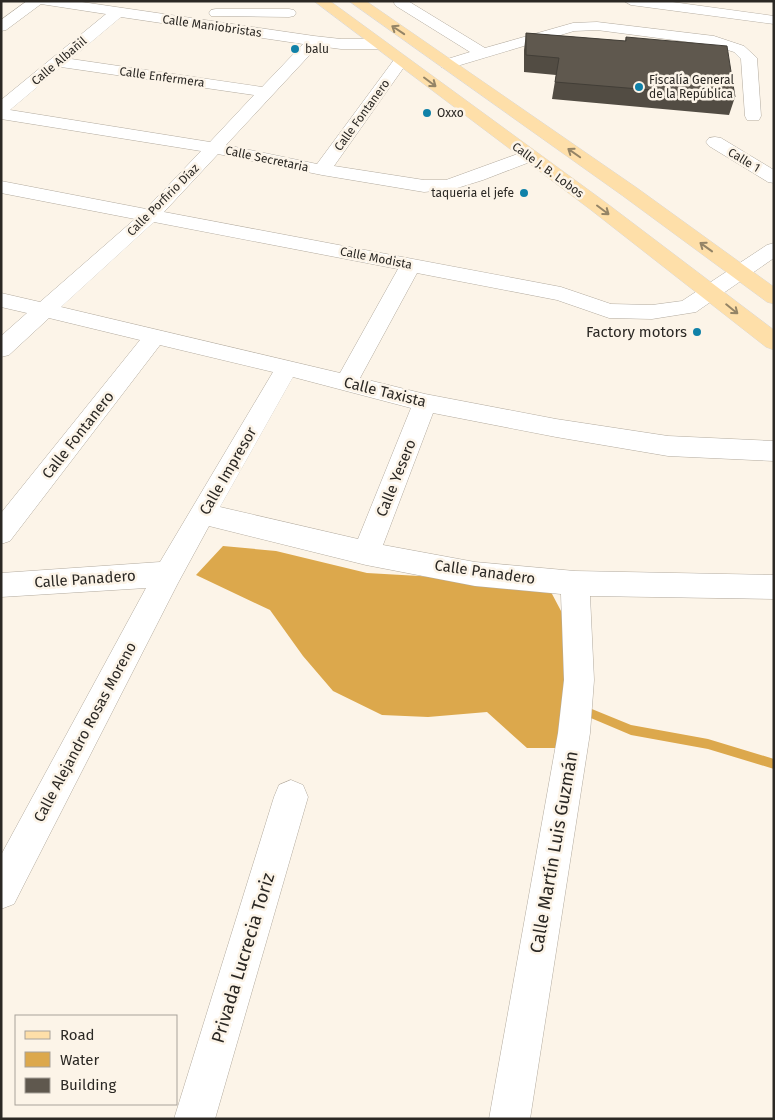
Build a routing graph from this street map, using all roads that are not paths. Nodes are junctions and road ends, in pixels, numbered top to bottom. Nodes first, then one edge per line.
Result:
1 (36, 1) edge
2 (45, 1) edge
3 (275, 1) edge
4 (321, 1) edge
5 (356, 1) edge
6 (631, 1) edge
7 (401, 3) dead end
8 (113, 7) edge
9 (289, 13) junction
10 (193, 14) junction
11 (774, 20) edge
12 (1, 26) edge
13 (311, 30) junction
14 (364, 33) junction
15 (379, 44) junction
16 (482, 53) junction
17 (401, 60) junction
18 (58, 62) junction
19 (447, 64) junction
20 (266, 92) junction
21 (1, 109) edge
22 (1, 114) edge
23 (753, 116) dead end
24 (715, 142) dead end
25 (215, 148) junction
26 (529, 156) junction
27 (322, 170) junction
28 (774, 178) edge
29 (1, 187) edge
30 (151, 215) junction
31 (774, 249) edge
32 (411, 265) junction
33 (739, 271) junction
34 (712, 292) junction
35 (774, 296) edge
36 (1, 300) edge
37 (46, 309) junction
38 (155, 336) junction
39 (774, 342) edge
40 (1, 349) edge
41 (287, 367) junction
42 (346, 383) junction
43 (426, 403) junction
44 (774, 451) edge
45 (203, 514) junction
46 (1, 533) edge
47 (366, 553) junction
48 (168, 574) junction
49 (576, 583) junction
50 (1, 584) edge
51 (774, 588) edge
52 (291, 797) dead end
53 (1, 891) edge
54 (194, 1119) edge
55 (509, 1119) edge

1 - 12 street
2 - 8 street, Calle Maniobristas
3 - 9 street
4 - 14 main road, Calle J. B. Lobos
19 -> 5 main road, Calle J. B. Lobos
6 - 11 street
7 - 16 street
8 - 10 street, Calle Maniobristas
8 - 13 street, Calle Maniobristas
8 - 18 street, Calle Albañil
9 - 10 street
9 - 13 street
10 - 13 street, Calle Maniobristas
13 - 14 street, Calle Maniobristas
13 - 15 street, Calle Maniobristas
13 - 20 street, Calle Porfirio Díaz
14 - 15 main road, Calle J. B. Lobos
15 - 17 main road, Calle J. B. Lobos
16 - 19 street
16 - 23 street
17 -> 26 main road, Calle J. B. Lobos
17 - 27 street, Calle Fontanero
18 - 20 street, Calle Enfermera
18 - 21 street, Calle Albañil
33 -> 19 main road, Calle J. B. Lobos
20 - 25 street, Calle Porfirio Díaz
22 - 25 street, Calle Secretaria
24 - 28 street, Calle 1
25 - 27 street, Calle Secretaria
25 - 30 street, Calle Porfirio Díaz
26 - 27 street, Calle Secretaria
26 -> 34 main road, Calle J. B. Lobos
29 - 30 street, Calle Modista
30 - 32 street, Calle Modista
30 - 37 street, Calle Porfirio Díaz
31 - 33 street, Calle Modista
32 - 34 street, Calle Modista
32 - 42 street
33 - 34 street, Calle Modista
33 - 35 main road, Calle J. B. Lobos
34 -> 39 main road, Calle J. B. Lobos
36 - 37 street, Calle Taxista
37 - 38 street, Calle Taxista
37 - 40 street, Calle Porfirio Díaz
38 - 41 street, Calle Taxista
38 - 46 street, Calle Fontanero
41 - 42 street, Calle Taxista
41 - 45 street, Calle Impresor
42 - 43 street, Calle Taxista
43 - 44 street, Calle Taxista
43 - 47 street, Calle Yesero
45 - 47 street, Calle Panadero
45 - 48 street, Calle Impresor
47 - 49 street, Calle Panadero
48 - 50 street, Calle Panadero
48 - 53 street, Calle Alejandro Rosas Moreno
49 - 51 street, Calle Panadero
49 - 55 street, Calle Martín Luis Guzmán
52 - 54 street, Privada Lucrecia Toriz

